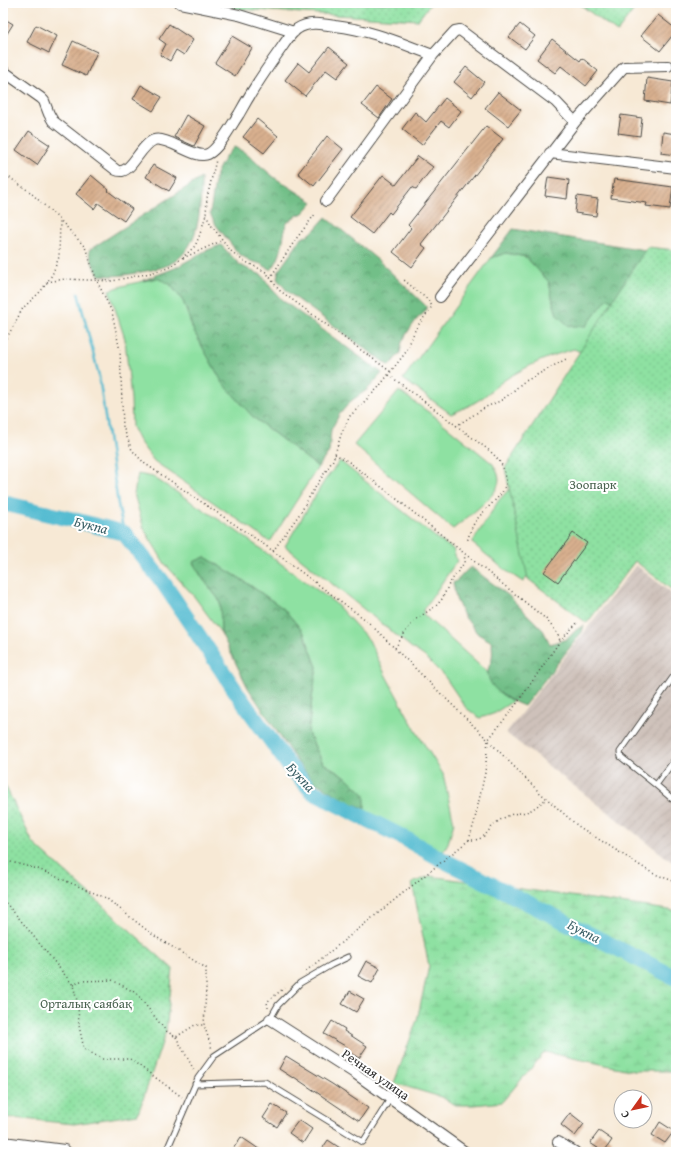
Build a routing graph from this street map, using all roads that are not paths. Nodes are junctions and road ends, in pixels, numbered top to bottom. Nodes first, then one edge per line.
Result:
1 (180, 3) edge
2 (294, 32) junction
3 (433, 55) junction
4 (668, 66) dead end
5 (3, 71) edge
6 (575, 122) junction
7 (550, 153) junction
8 (676, 168) edge
9 (326, 201) dead end
10 (440, 297) dead end
11 (676, 673) edge
12 (676, 758) edge
13 (656, 785) junction
14 (676, 802) edge
15 (348, 957) dead end
16 (270, 1019) junction
17 (195, 1084) junction
18 (390, 1099) junction
19 (558, 1142) dead end
20 (3, 1144) edge
21 (64, 1152) edge
22 (166, 1152) edge
23 (465, 1152) edge
24 (575, 1152) edge

1 - 2 street
2 - 3 street
2 - 5 street
3 - 6 street
3 - 9 street
4 - 6 street
6 - 7 street
7 - 8 street
7 - 10 street
11 - 13 lane
12 - 13 lane
13 - 14 lane
15 - 16 lane
16 - 17 lane
16 - 18 street, Речная улица
17 - 18 lane
17 - 22 lane
18 - 23 street, Речная улица
19 - 24 street
20 - 21 main road

